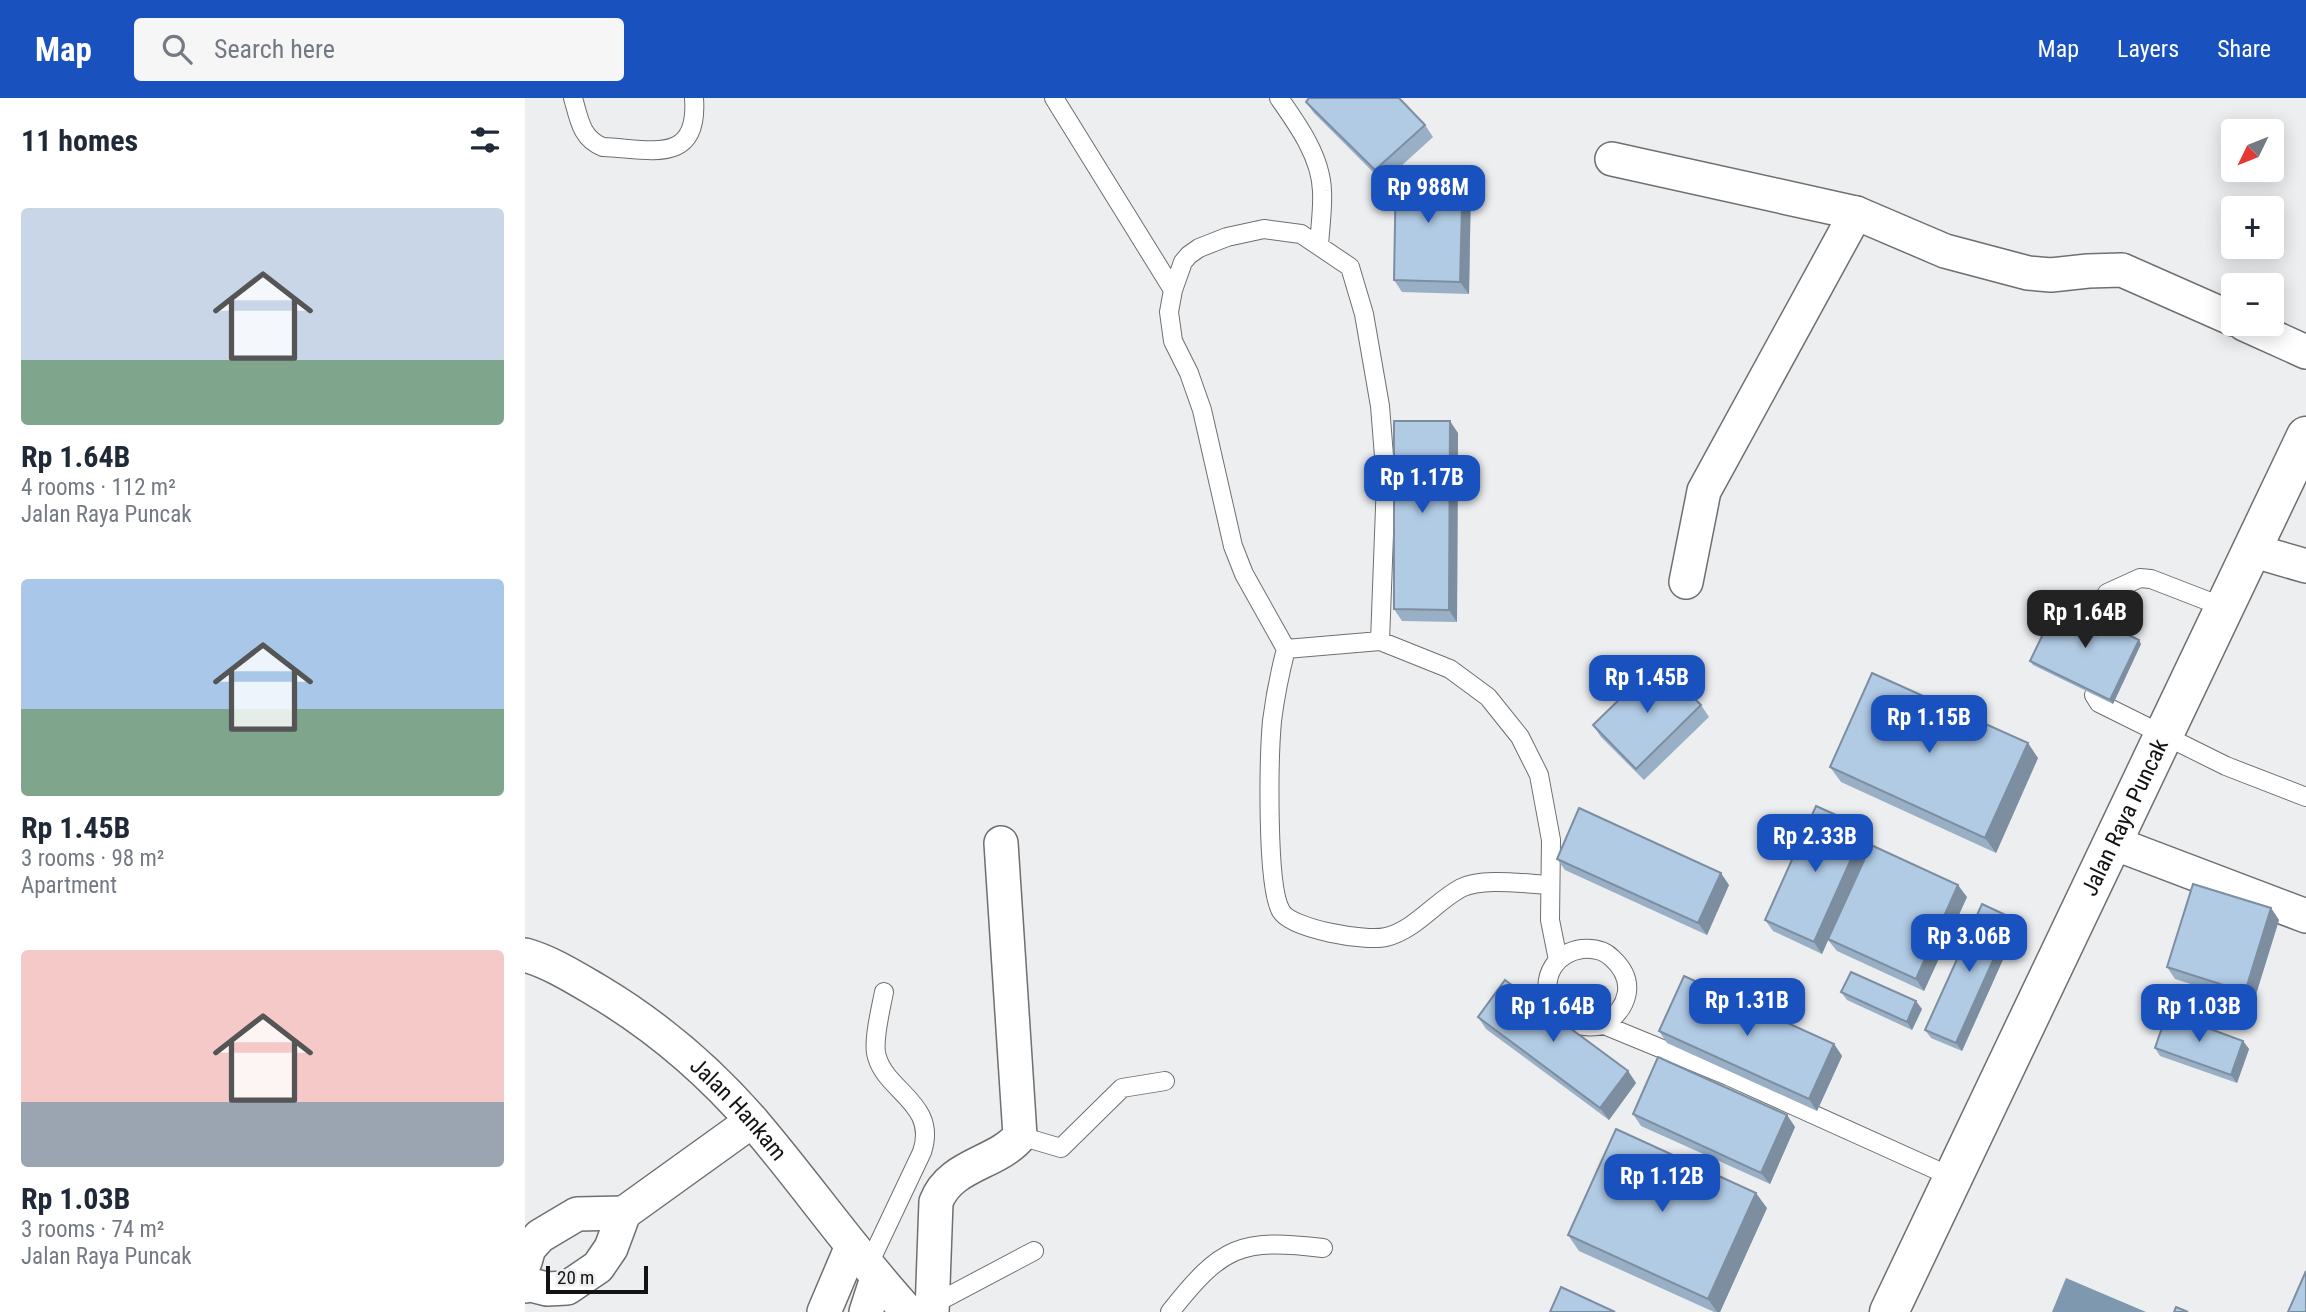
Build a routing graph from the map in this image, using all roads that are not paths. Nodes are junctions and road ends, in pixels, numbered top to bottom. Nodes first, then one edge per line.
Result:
1 (573, 98) edge
2 (694, 98) edge
3 (1054, 98) edge
4 (1279, 98) edge
5 (1612, 159) dead end
6 (1856, 213) junction
7 (1319, 246) junction
8 (1173, 290) junction
9 (2221, 314) edge
10 (2271, 336) edge
11 (2306, 352) edge
12 (2306, 436) edge
13 (2251, 550) junction
14 (2306, 566) edge
15 (1686, 582) dead end
16 (2107, 593) dead end
17 (2225, 608) junction
18 (1380, 641) junction
19 (1286, 649) junction
20 (2094, 695) edge
21 (2164, 736) junction
22 (2306, 797) edge
23 (2111, 842) junction
24 (1001, 843) dead end
25 (1550, 885) junction
26 (2306, 916) edge
27 (525, 955) edge
28 (1558, 960) junction
29 (884, 992) dead end
30 (1604, 1025) junction
31 (1165, 1081) dead end
32 (752, 1121) junction
33 (1020, 1136) junction
34 (1952, 1177) junction
35 (624, 1213) junction
36 (1324, 1248) dead end
37 (1034, 1251) dead end
38 (865, 1263) junction
39 (526, 1275) edge
40 (924, 1310) edge
41 (824, 1312) edge
42 (866, 1312) edge
43 (1170, 1312) edge
44 (1889, 1312) edge

1 - 2 lane
3 - 8 lane
4 - 7 lane
5 - 6 street
6 - 9 street
6 - 15 street
7 - 8 lane
7 - 18 lane
8 - 19 lane
10 - 11 street
12 - 13 highway, Jalan Raya Puncak
13 - 14 street
13 - 17 highway, Jalan Raya Puncak
16 - 17 lane
17 - 21 highway, Jalan Raya Puncak
18 - 19 lane
18 - 25 lane
19 - 25 lane
20 - 21 lane
21 - 22 lane
21 - 23 highway, Jalan Raya Puncak
23 - 26 street
23 - 34 highway, Jalan Raya Puncak
24 - 33 street
25 - 28 lane
27 - 32 street, Jalan Hankam
28 - 30 lane
28 - 30 lane
29 - 38 lane
30 - 34 lane
31 - 33 lane
32 - 35 street
32 - 38 street, Jalan Hankam
33 - 40 street
34 - 44 highway, Jalan Raya Puncak
35 - 39 street
35 - 39 street
36 - 43 lane
37 - 40 lane
38 - 40 street, Jalan Hankam
38 - 41 street
38 - 42 street

